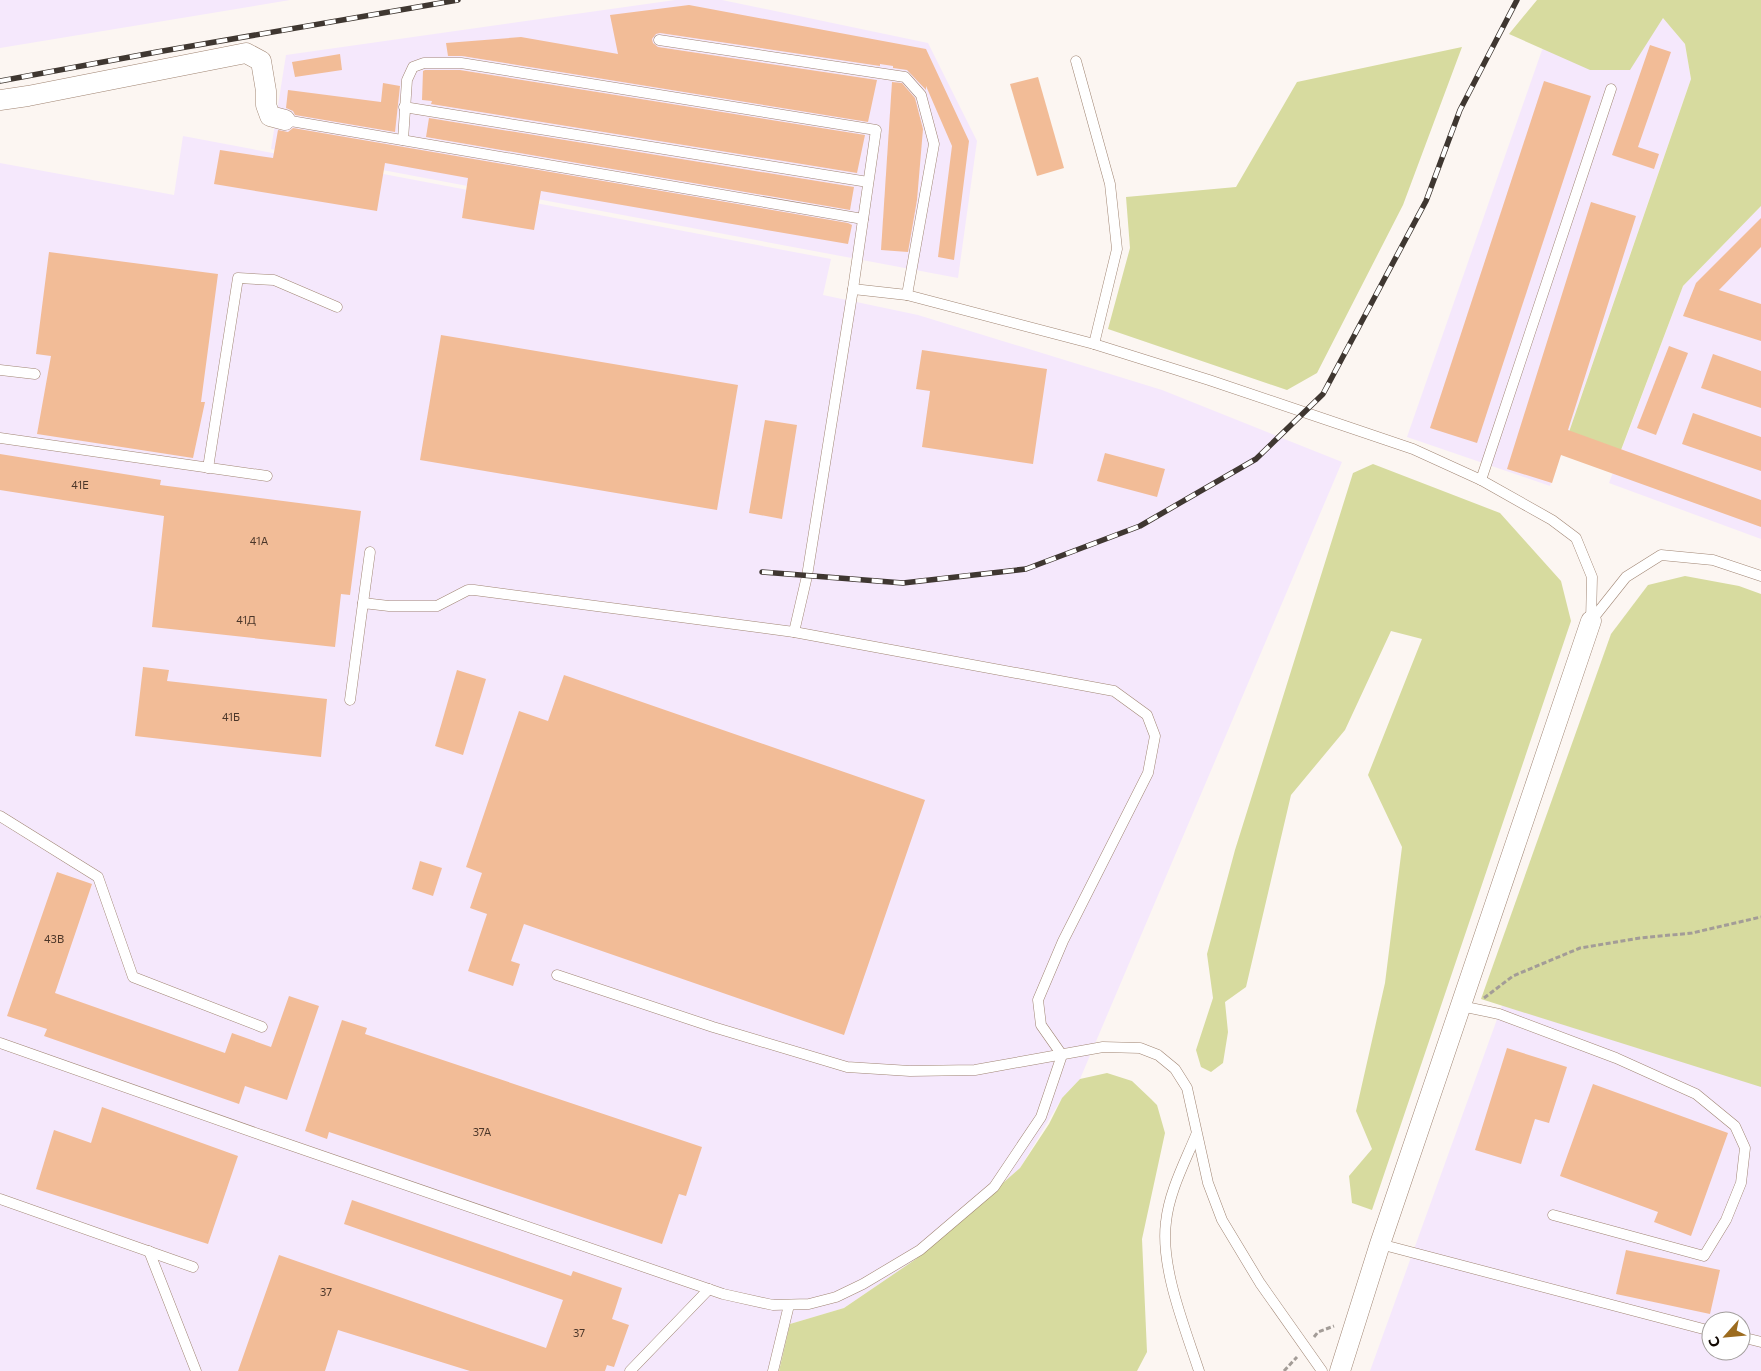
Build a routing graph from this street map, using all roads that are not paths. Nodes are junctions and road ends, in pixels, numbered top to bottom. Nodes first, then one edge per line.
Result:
1 (659, 40) dead end
2 (1076, 61) dead end
3 (1611, 89) dead end
4 (0, 100) edge
5 (404, 106) junction
6 (285, 120) joint
7 (403, 140) junction
8 (868, 182) junction
9 (863, 219) junction
10 (853, 289) junction
11 (907, 295) junction
12 (337, 306) dead end
13 (1094, 344) junction
14 (0, 370) edge
15 (35, 374) dead end
16 (0, 438) edge
17 (208, 468) junction
18 (267, 476) dead end
19 (1481, 480) junction
20 (370, 552) dead end
21 (1761, 576) edge
22 (364, 603) junction
23 (1591, 621) junction
24 (794, 632) junction
25 (350, 700) dead end
26 (0, 816) edge
27 (557, 975) dead end
28 (1467, 1007) junction
29 (262, 1027) dead end
30 (0, 1042) edge
31 (1062, 1055) junction
32 (1197, 1134) junction
33 (0, 1199) edge
34 (1553, 1215) dead end
35 (1380, 1244) junction
36 (149, 1251) junction
37 (193, 1267) dead end
38 (709, 1289) junction
39 (789, 1305) junction
40 (1701, 1328) edge
41 (196, 1371) edge
42 (630, 1371) edge
43 (772, 1371) edge
44 (1199, 1371) edge
45 (1322, 1371) edge
46 (1340, 1371) edge

1 - 11 lane
2 - 13 lane
3 - 19 lane
4 - 6 street
5 - 7 lane
5 - 8 lane
5 - 8 lane
6 - 7 lane
7 - 9 lane
8 - 9 lane
9 - 10 lane
10 - 11 lane
10 - 24 lane
11 - 13 lane
12 - 17 lane
13 - 19 lane
14 - 15 lane
16 - 17 lane
17 - 18 lane
19 - 23 lane
20 - 22 lane
21 - 23 lane
22 - 24 lane
22 - 25 lane
23 - 28 street
24 - 31 lane
26 - 29 lane
27 - 31 lane
28 - 34 lane
28 - 35 street
30 - 38 lane
31 - 32 lane
31 - 39 lane
32 - 44 lane
32 - 45 lane
33 - 36 lane
35 - 40 lane
35 - 46 street
36 - 37 lane
36 - 41 lane
38 - 39 lane
38 - 42 lane
39 - 43 lane

